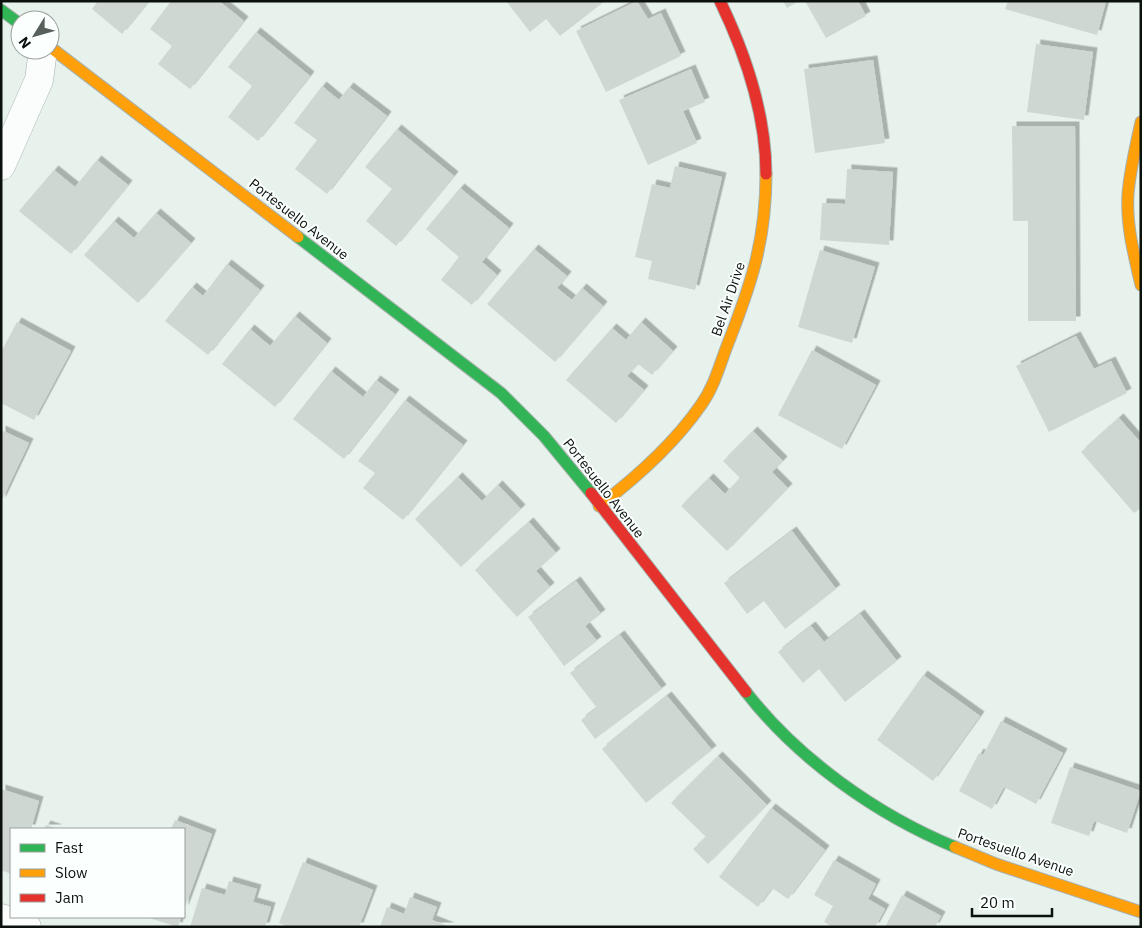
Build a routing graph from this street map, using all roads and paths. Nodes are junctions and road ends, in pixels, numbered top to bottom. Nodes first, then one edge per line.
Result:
1 (720, 1) edge
2 (60, 55) edge
3 (42, 60) edge
4 (1141, 122) edge
5 (1, 166) edge
6 (1141, 285) edge
7 (599, 506) junction
8 (1141, 912) edge
9 (1, 918) edge
10 (27, 927) edge

1 - 7 street, Bel Air Drive
2 - 7 street, Portesuello Avenue
3 - 5 street
4 - 6 street
7 - 8 street, Portesuello Avenue
9 - 10 street

